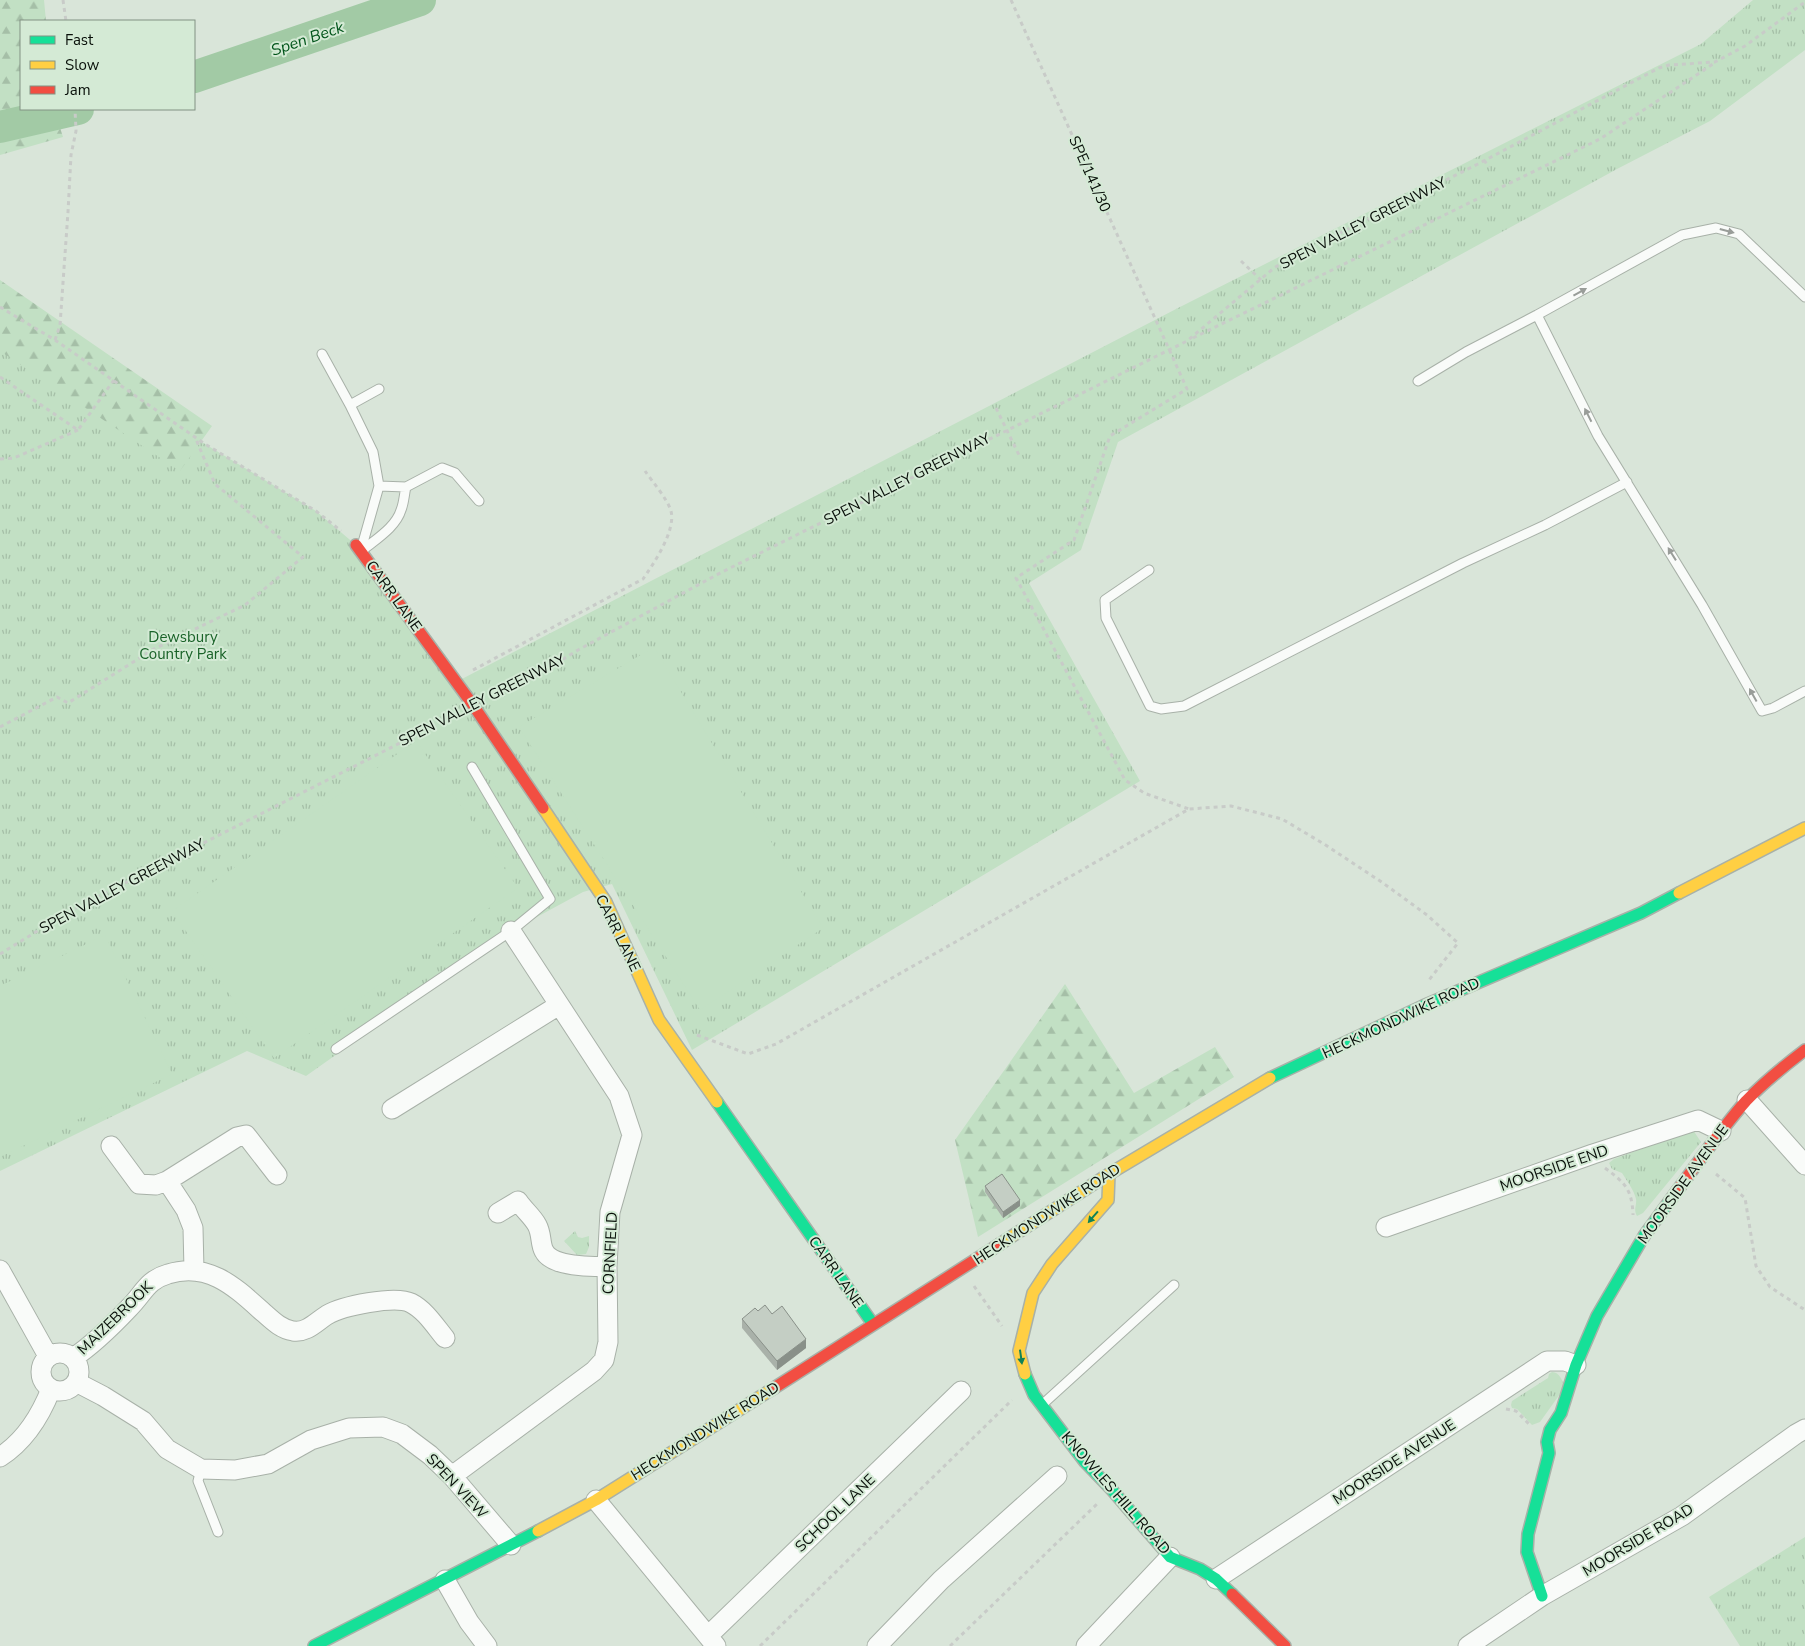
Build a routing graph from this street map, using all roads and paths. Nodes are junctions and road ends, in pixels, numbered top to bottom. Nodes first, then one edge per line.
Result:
1 (63, 0) edge
2 (1011, 0) edge
3 (1805, 2) edge
4 (66, 20) edge
5 (1715, 62) junction
6 (74, 110) edge
7 (1484, 160) junction
8 (1488, 167) dead end
9 (1241, 261) dead end
10 (1261, 280) junction
11 (1805, 297) edge
12 (0, 307) edge
13 (1537, 315) junction
14 (55, 340) junction
15 (1187, 341) junction
16 (1169, 349) junction
17 (322, 354) dead end
18 (0, 377) edge
19 (114, 380) junction
20 (1418, 381) dead end
21 (379, 389) dead end
22 (350, 405) junction
23 (996, 408) dead end
24 (78, 430) junction
25 (195, 437) junction
26 (1018, 455) dead end
27 (0, 459) edge
28 (645, 471) dead end
29 (1627, 482) junction
30 (379, 486) junction
31 (406, 487) junction
32 (479, 501) dead end
33 (359, 548) junction
34 (1149, 570) dead end
35 (455, 680) junction
36 (1805, 691) edge
37 (473, 705) junction
38 (0, 727) edge
39 (472, 767) dead end
40 (1189, 810) junction
41 (1805, 828) edge
42 (511, 931) junction
43 (0, 954) edge
44 (1428, 981) dead end
45 (559, 1005) junction
46 (694, 1034) dead end
47 (336, 1050) dead end
48 (1805, 1050) edge
49 (1747, 1100) junction
50 (392, 1109) dead end
51 (1721, 1131) junction
52 (111, 1146) dead end
53 (1593, 1154) junction
54 (1701, 1160) junction
55 (1805, 1165) edge
56 (1109, 1174) junction
57 (277, 1175) dead end
58 (166, 1181) junction
59 (498, 1212) dead end
60 (1386, 1227) dead end
61 (1644, 1236) junction
62 (607, 1266) junction
63 (962, 1269) junction
64 (0, 1270) edge
65 (194, 1270) junction
66 (1174, 1285) dead end
67 (1805, 1310) edge
68 (873, 1324) junction
69 (1002, 1326) dead end
70 (445, 1338) dead end
71 (48, 1356) junction
72 (73, 1358) junction
73 (1576, 1365) junction
74 (76, 1382) junction
75 (1029, 1384) junction
76 (51, 1389) junction
77 (961, 1391) dead end
78 (1495, 1395) junction
79 (1042, 1405) junction
80 (1805, 1429) edge
81 (1547, 1442) junction
82 (0, 1457) edge
83 (201, 1469) junction
84 (452, 1476) junction
85 (1057, 1476) dead end
86 (1112, 1490) junction
87 (596, 1500) junction
88 (218, 1532) dead end
89 (511, 1545) junction
90 (1170, 1557) junction
91 (1216, 1579) junction
92 (445, 1580) junction
93 (1542, 1596) junction
94 (712, 1640) edge
95 (314, 1646) edge
96 (487, 1646) edge
97 (760, 1646) edge
98 (877, 1646) edge
99 (950, 1646) edge
100 (1086, 1646) edge
101 (1285, 1646) edge
102 (1468, 1646) edge

1 - 4 path
2 - 16 path, SPE/141/30
3 - 5 path, SPEN VALLEY GREENWAY
5 - 7 path, SPEN VALLEY GREENWAY
5 - 15 path
6 - 14 path
7 - 8 path
7 - 10 path, SPEN VALLEY GREENWAY
9 - 10 path
10 - 15 path, SPEN VALLEY GREENWAY
13 -> 11 lane
12 - 14 path
13 - 20 lane
29 -> 13 lane
14 - 19 path
15 - 16 path, SPEN VALLEY GREENWAY
16 - 37 path, SPEN VALLEY GREENWAY
16 - 40 path, SPE/141/30
17 - 22 lane
18 - 24 path
19 - 24 path
19 - 25 path
21 - 22 lane
22 - 30 lane
23 - 26 path, bridge
24 - 27 path
25 - 33 path
25 - 38 path
28 - 35 path
29 - 34 lane
36 -> 29 lane
30 - 31 lane
30 - 33 lane
31 - 32 lane
31 - 33 lane
33 - 35 street, CARR LANE
35 - 37 street, CARR LANE
37 - 43 path, SPEN VALLEY GREENWAY
37 - 68 street, CARR LANE
39 - 42 lane
40 - 44 path
40 - 46 path
41 - 56 street, HECKMONDWIKE ROAD
42 - 45 street, CORNFIELD
42 - 47 lane
45 - 50 street
45 - 62 street, CORNFIELD
48 - 49 street, MOORSIDE AVENUE
49 - 51 street, MOORSIDE AVENUE
49 - 55 street
51 - 53 street, MOORSIDE END
51 - 54 street, MOORSIDE AVENUE
52 - 58 street
53 - 60 street, MOORSIDE END
53 - 61 path
54 - 61 street, MOORSIDE AVENUE
54 - 67 path
56 - 63 street, HECKMONDWIKE ROAD
56 -> 75 street, KNOWLES HILL ROAD
57 - 58 street
58 - 65 street
59 - 62 street
61 - 73 street, MOORSIDE AVENUE
62 - 84 street, CORNFIELD
63 - 68 street, HECKMONDWIKE ROAD
63 - 69 path
64 - 71 street
65 - 70 street, MAIZEBROOK
65 - 72 street, MAIZEBROOK
66 - 79 lane
68 - 87 street, HECKMONDWIKE ROAD
71 - 72 street
71 - 76 street
72 - 74 street
73 - 78 street, MOORSIDE AVENUE
73 - 81 street, MOORSIDE AVENUE
74 - 76 street
74 - 83 street
75 - 79 street, KNOWLES HILL ROAD
75 - 97 path
76 - 82 street
77 - 94 street, SCHOOL LANE
78 - 81 path
78 - 91 street, MOORSIDE AVENUE
79 - 86 street, KNOWLES HILL ROAD
80 - 93 street, MOORSIDE ROAD
81 - 93 street, MOORSIDE AVENUE
83 - 84 street, SPEN VIEW
83 - 88 lane
84 - 89 street, SPEN VIEW
85 - 98 street
86 - 90 street, KNOWLES HILL ROAD
86 - 99 path
87 - 89 street, HECKMONDWIKE ROAD
87 - 94 street, SCHOOL LANE
89 - 92 street, HECKMONDWIKE ROAD
90 - 91 street, KNOWLES HILL ROAD
90 - 100 street
91 - 101 street, KNOWLES HILL ROAD
92 - 95 street, HECKMONDWIKE ROAD
92 - 96 street
93 - 102 street, MOORSIDE ROAD

